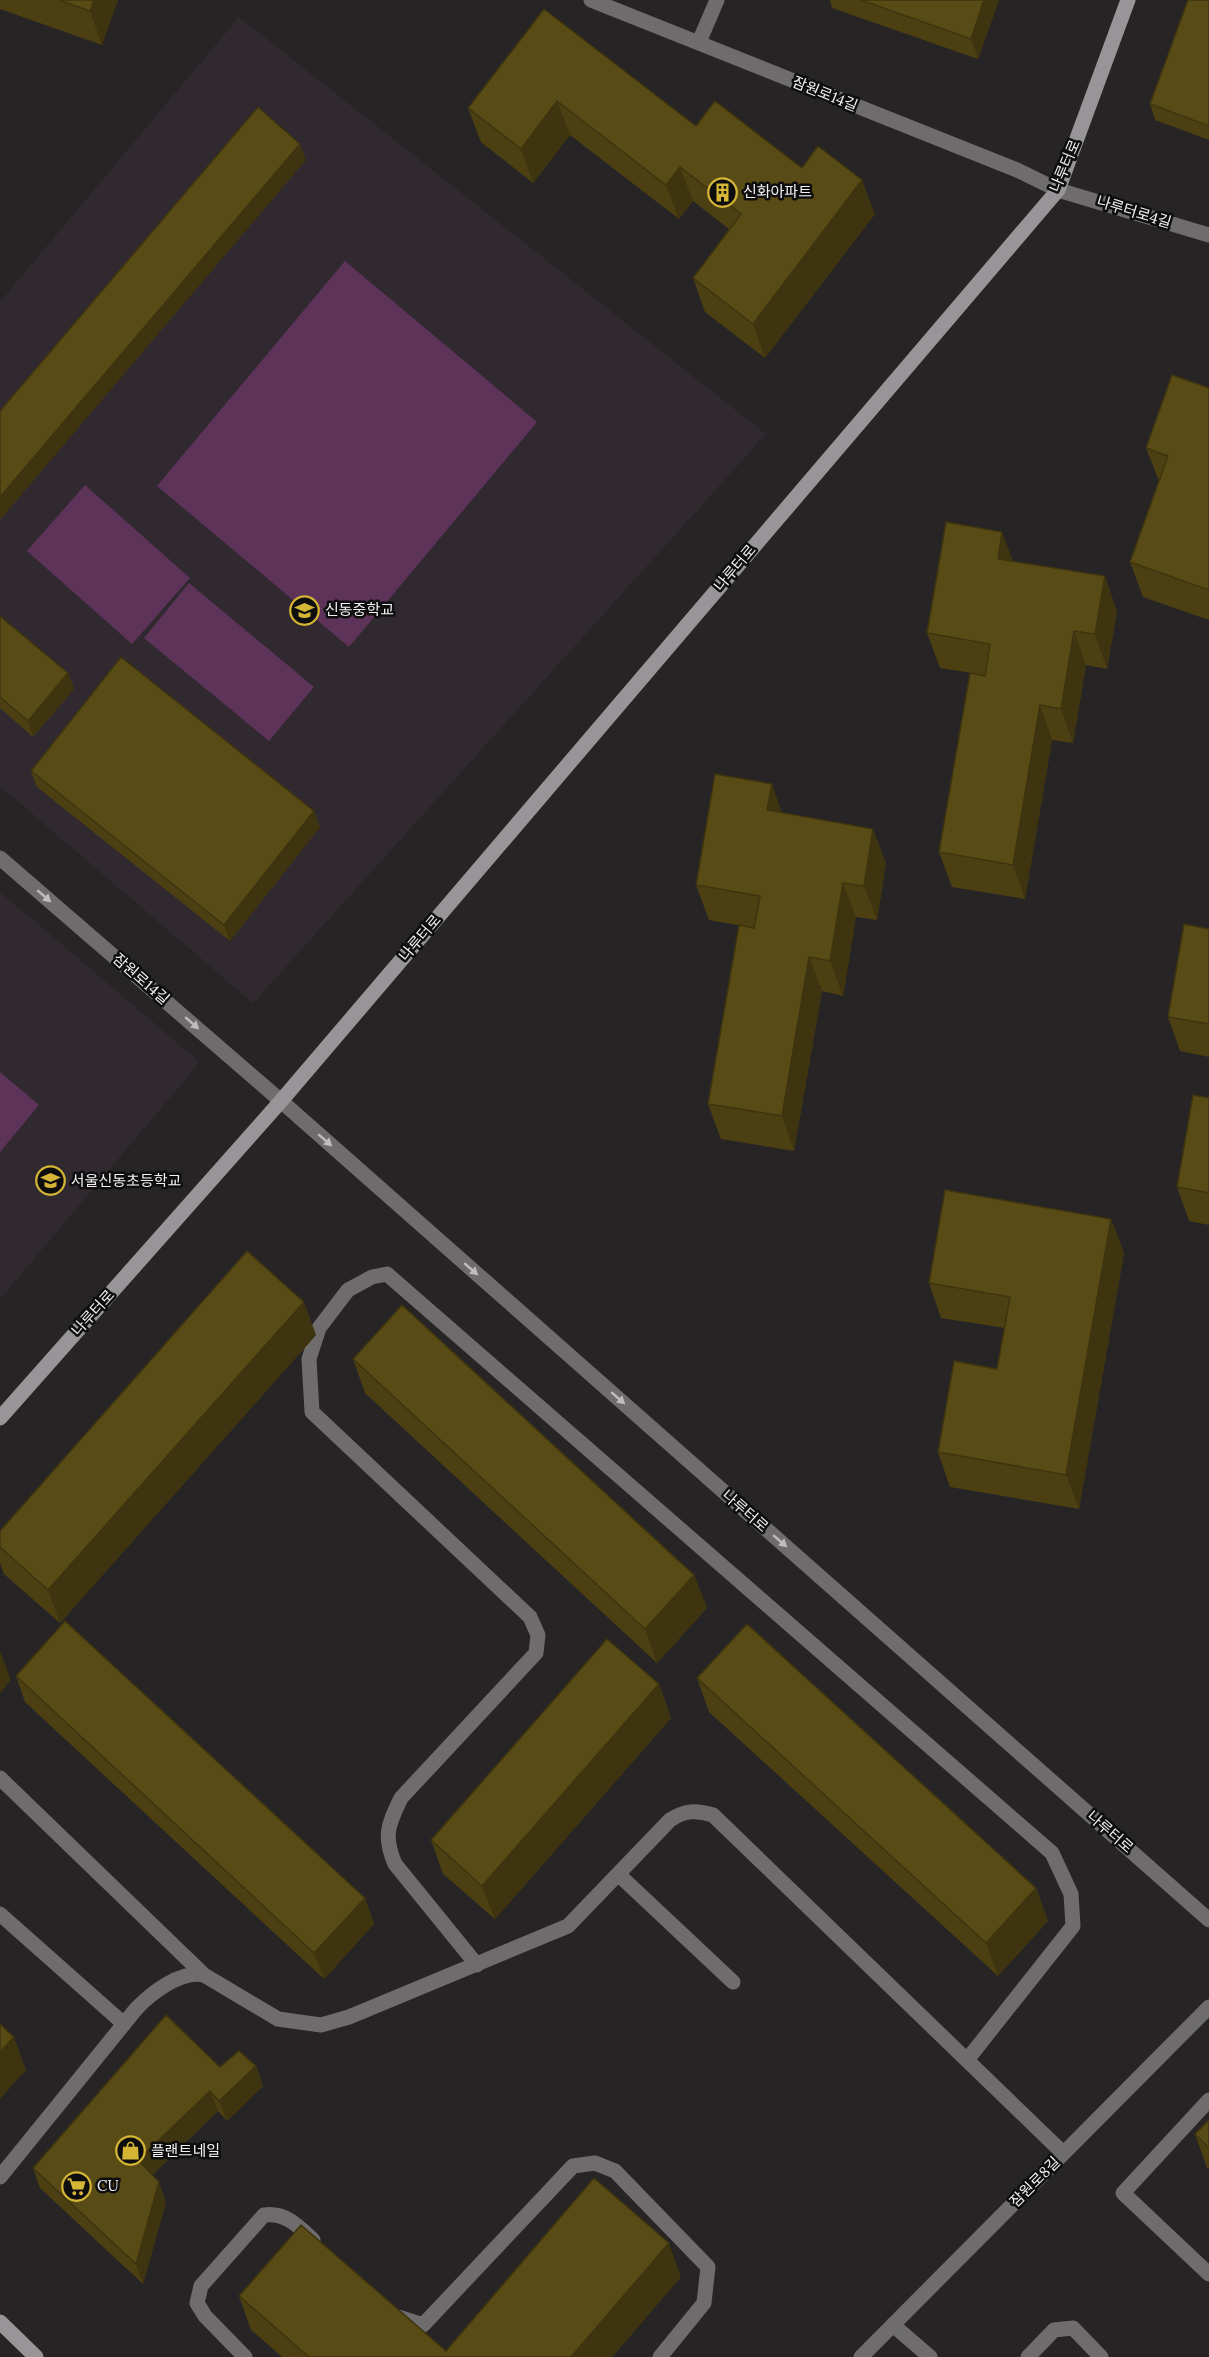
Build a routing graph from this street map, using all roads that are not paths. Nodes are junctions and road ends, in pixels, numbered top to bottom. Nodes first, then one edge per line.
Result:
1 (591, 0) edge
2 (717, 0) edge
3 (1128, 0) edge
4 (699, 42) junction
5 (1058, 190) junction
6 (1209, 235) edge
7 (0, 858) edge
8 (281, 1101) junction
9 (0, 1418) edge
10 (0, 1778) edge
11 (618, 1874) junction
12 (0, 1914) edge
13 (1209, 1920) edge
14 (477, 1965) junction
15 (204, 1975) junction
16 (733, 1982) dead end
17 (1209, 2007) edge
18 (124, 2024) junction
19 (967, 2060) junction
20 (1209, 2100) edge
21 (1064, 2153) junction
22 (0, 2177) edge
23 (324, 2250) edge
24 (1209, 2274) edge
25 (382, 2303) edge
26 (0, 2322) edge
27 (893, 2325) junction
28 (36, 2357) edge
29 (245, 2357) edge
30 (660, 2357) edge
31 (861, 2357) edge
32 (930, 2357) edge
33 (1028, 2357) edge
34 (1101, 2357) edge

1 - 4 street, 잠원로14길
2 - 4 street
3 - 5 main road, 나루터로
4 - 5 street, 잠원로14길
5 - 6 street, 나루터로4길
5 - 8 main road, 나루터로
7 -> 8 street, 잠원로14길
8 - 9 main road, 나루터로
8 -> 13 street, 나루터로
10 - 15 street
11 - 14 street
11 - 16 street
11 - 19 street
12 - 18 street
14 - 15 street
14 - 19 street
15 - 18 street
17 - 21 street, 잠원로8길
18 - 22 street
19 - 21 street
20 - 24 street
21 - 27 street, 잠원로8길
23 - 29 street
25 - 30 street
26 - 28 main road
27 - 31 street, 잠원로8길
27 - 32 street
33 - 34 street

